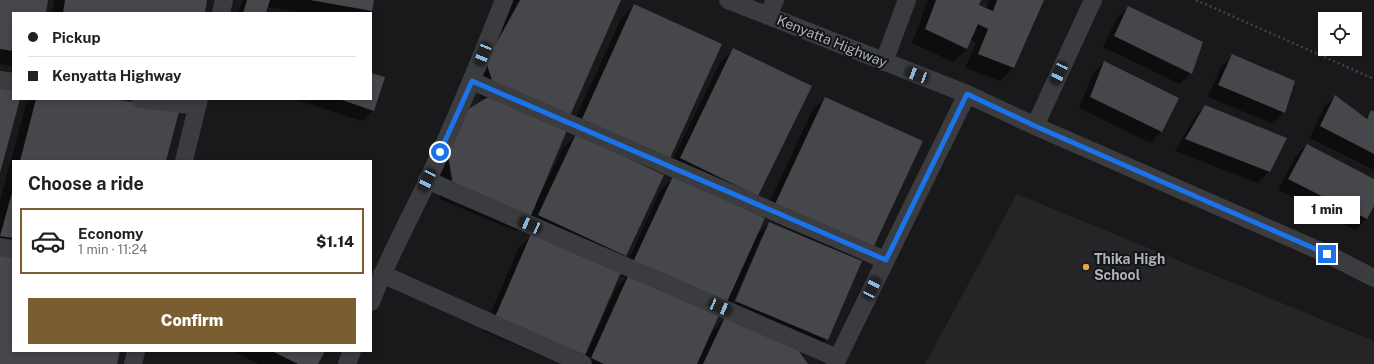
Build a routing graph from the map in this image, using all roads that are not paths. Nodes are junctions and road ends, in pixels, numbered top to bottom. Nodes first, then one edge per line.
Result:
1 (224, 0) edge
2 (504, 0) edge
3 (728, 0) edge
4 (907, 0) edge
5 (1086, 2) edge
6 (772, 8) edge
7 (221, 12) edge
8 (884, 62) junction
9 (0, 80) edge
10 (472, 81) junction
11 (12, 82) edge
12 (967, 94) junction
13 (155, 100) edge
14 (198, 103) edge
15 (1035, 126) junction
16 (184, 160) edge
17 (427, 180) junction
18 (0, 247) edge
19 (12, 249) edge
20 (886, 260) junction
21 (382, 274) junction
22 (1374, 278) edge
23 (372, 299) edge
24 (136, 352) edge
25 (352, 352) edge
26 (836, 361) edge
27 (132, 364) edge
28 (346, 364) edge
29 (583, 364) edge

1 - 7 street
2 - 10 street
3 - 6 street, Kenyatta Highway
4 - 8 street
5 - 15 street
6 - 8 street, Kenyatta Highway
8 - 12 street, Kenyatta Highway
9 - 11 street
10 - 17 street
10 - 20 street
12 - 15 street, Kenyatta Highway
12 - 20 street
13 - 14 street
14 - 16 street
15 - 22 street, Kenyatta Highway
17 - 21 street
17 - 26 street
18 - 19 street
20 - 26 street
21 - 23 street
21 - 29 street
24 - 27 street
25 - 28 street

